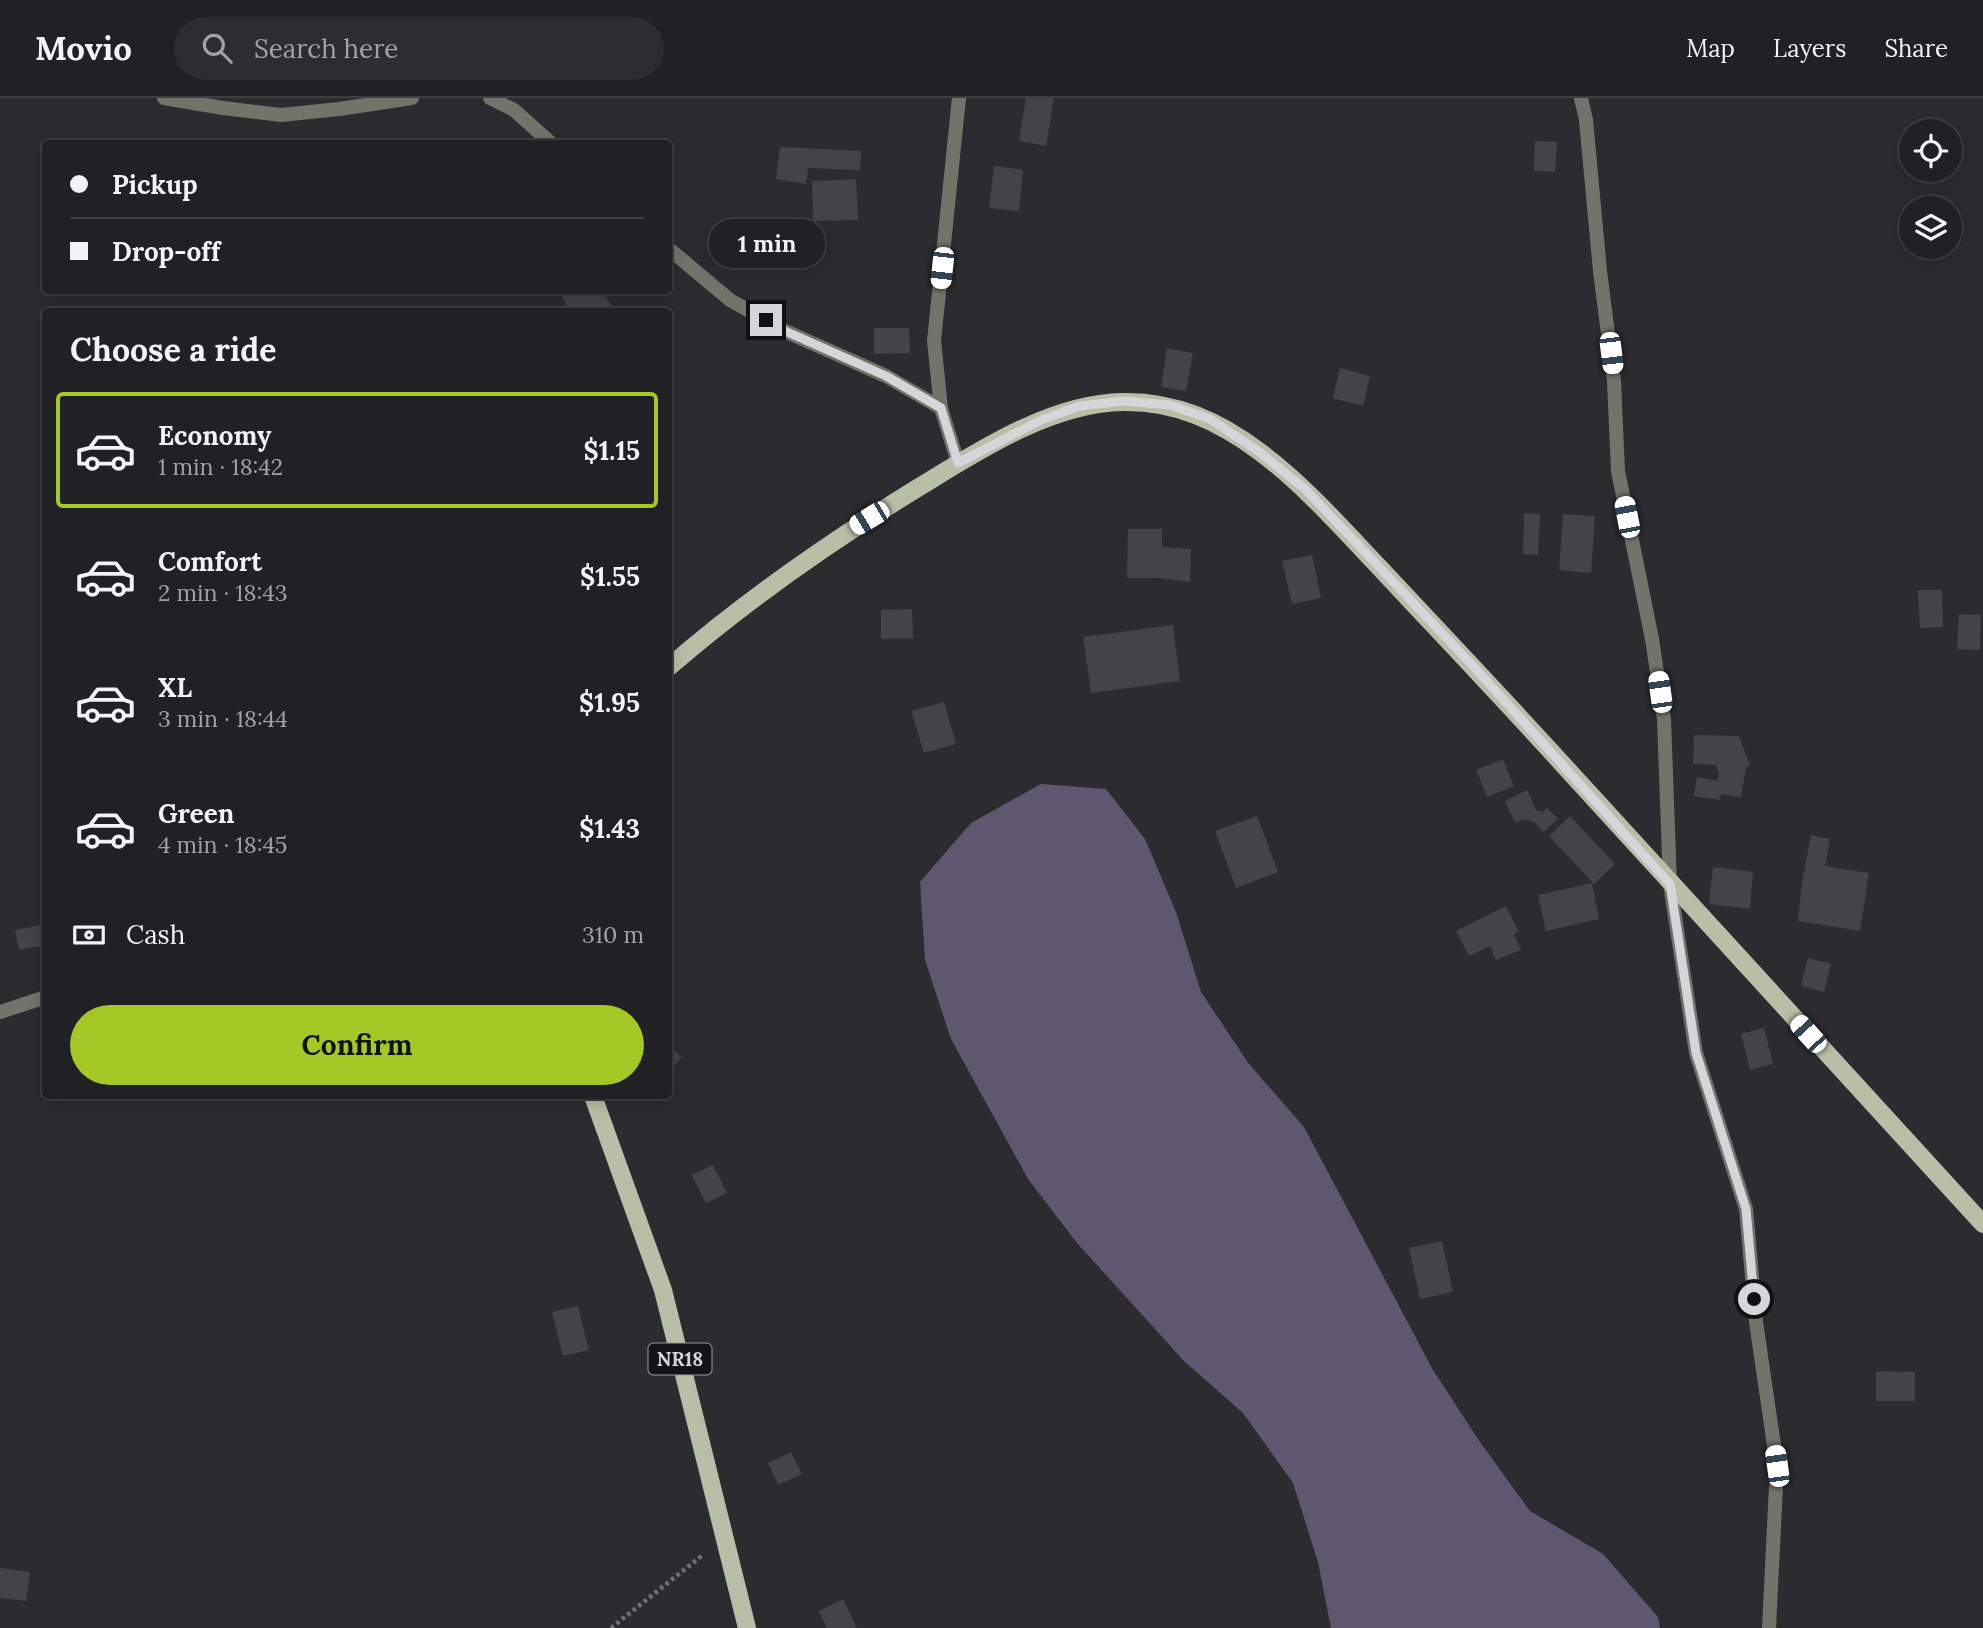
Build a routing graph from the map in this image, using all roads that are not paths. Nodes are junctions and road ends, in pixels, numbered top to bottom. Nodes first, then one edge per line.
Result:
1 (164, 98) edge
2 (412, 98) edge
3 (490, 98) edge
4 (959, 98) edge
5 (1581, 98) edge
6 (517, 104) edge
7 (548, 140) edge
8 (672, 251) edge
9 (941, 408) junction
10 (958, 463) junction
11 (672, 665) edge
12 (1670, 884) junction
13 (42, 998) edge
14 (0, 1012) edge
15 (594, 1099) edge
16 (1983, 1224) edge
17 (747, 1628) edge
18 (1769, 1628) edge

1 - 2 street
3 - 6 street
4 - 9 street
5 - 12 street
6 - 7 street
8 - 9 street
9 - 10 street
10 - 11 main road
10 - 12 main road
12 - 16 main road
12 - 18 street
13 - 14 street
15 - 17 main road, NR18

